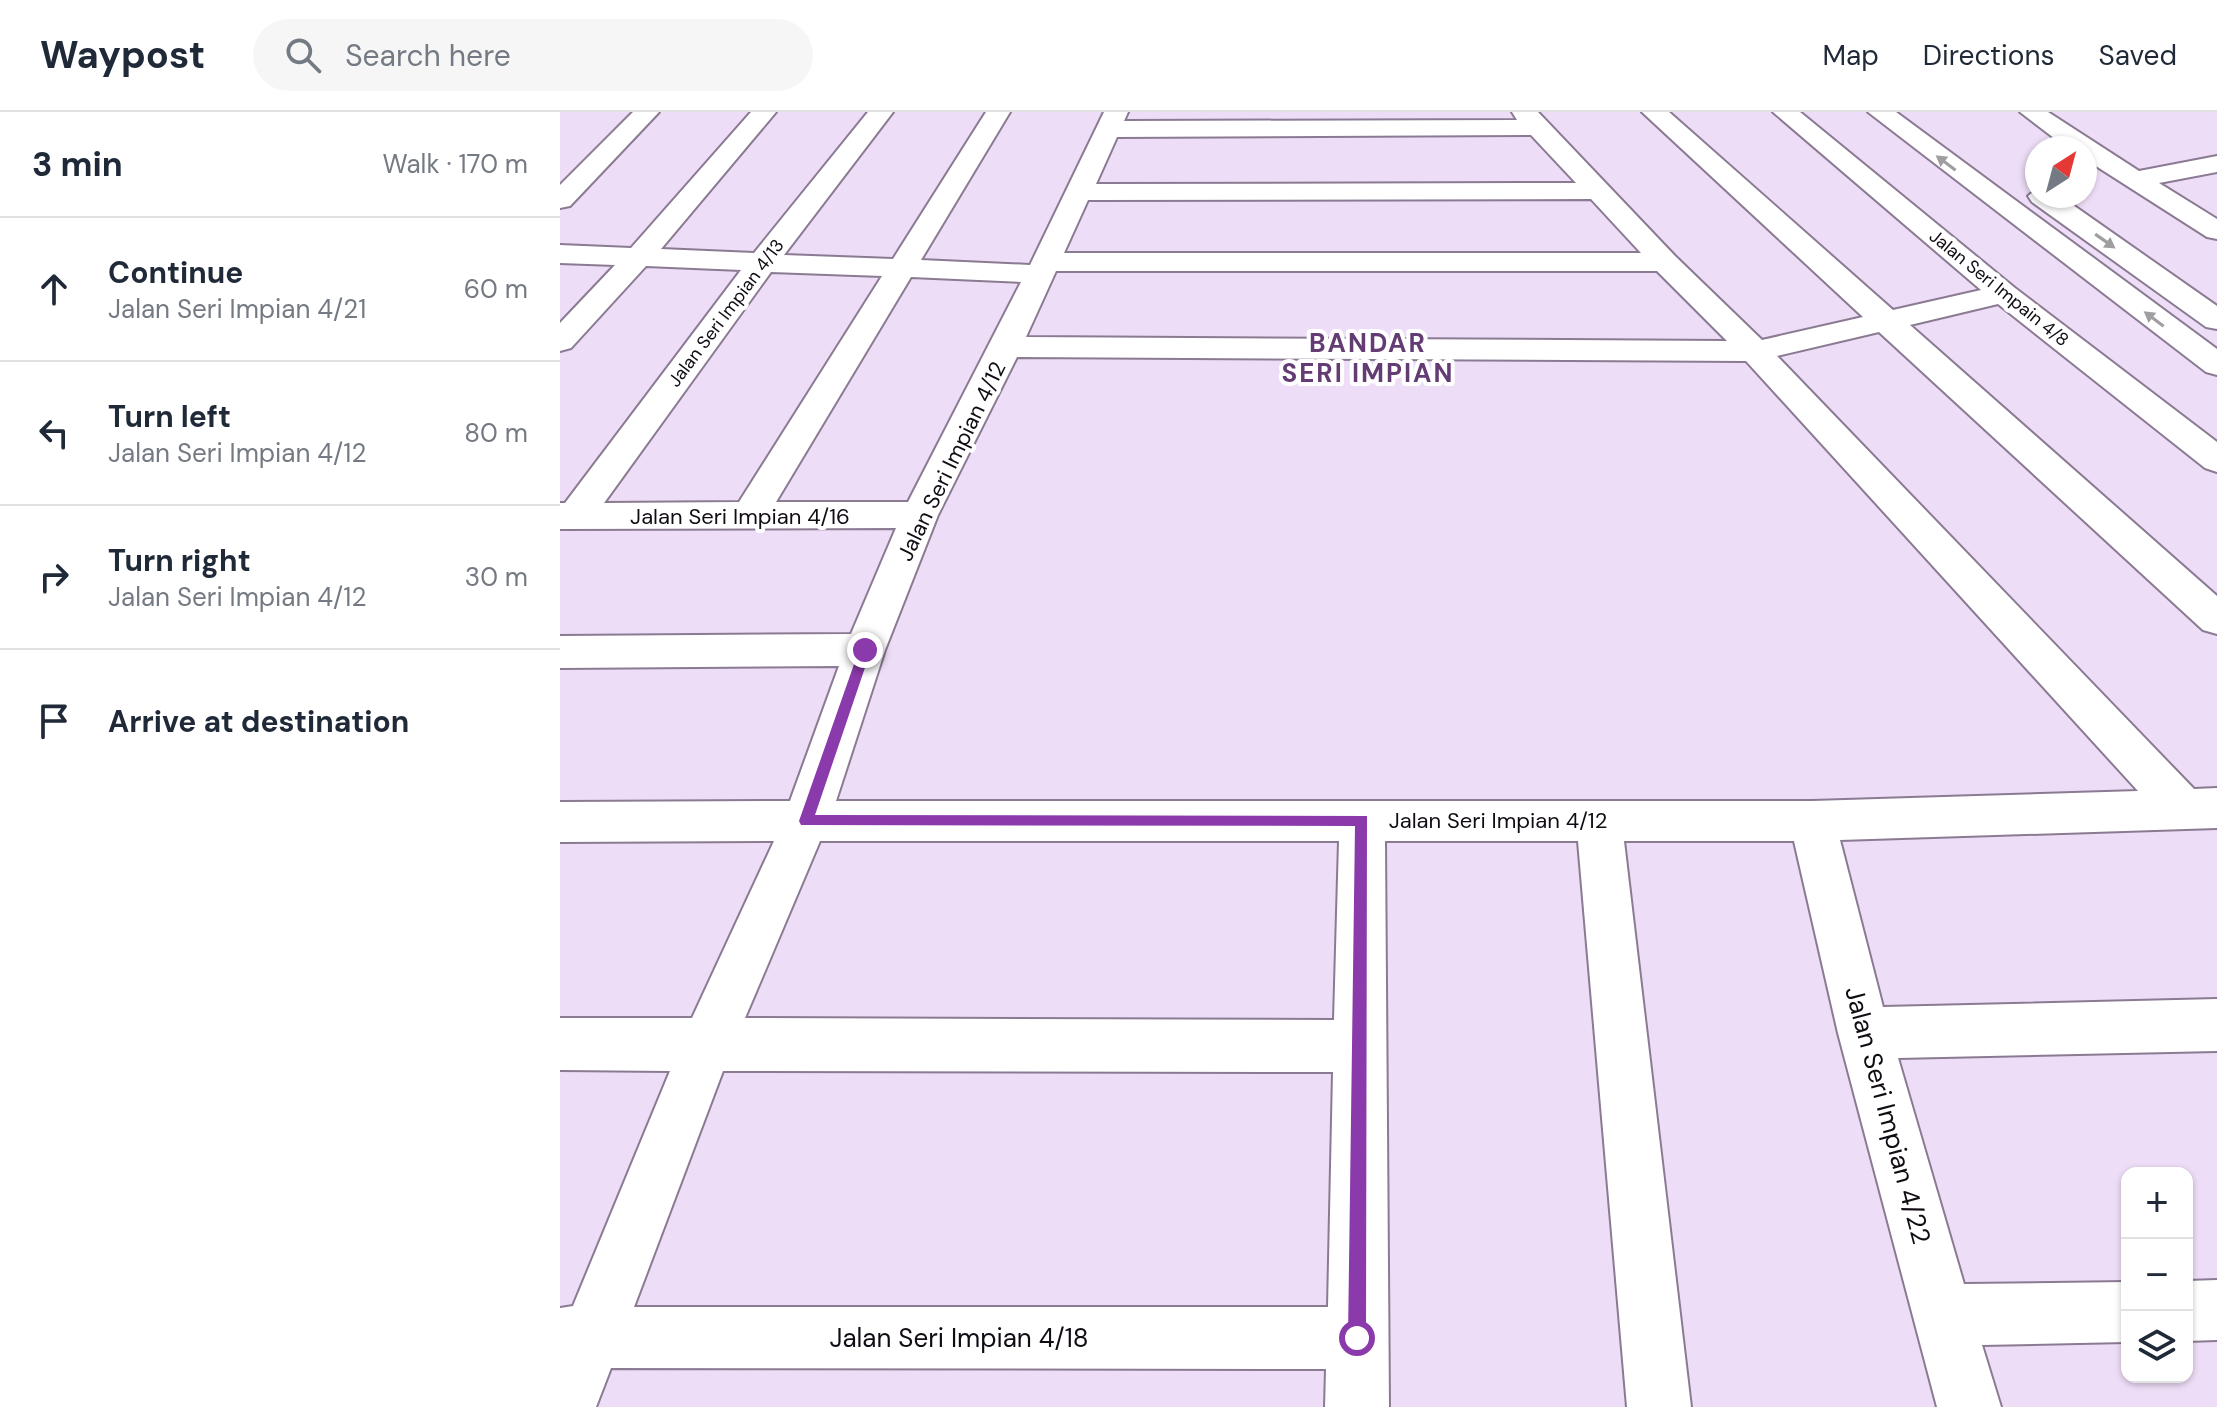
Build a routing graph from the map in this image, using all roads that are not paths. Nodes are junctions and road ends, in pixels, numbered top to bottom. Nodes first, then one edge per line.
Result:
1 (647, 112) edge
2 (764, 112) edge
3 (881, 112) edge
4 (998, 112) edge
5 (1654, 112) edge
6 (1785, 112) edge
7 (1880, 112) edge
8 (2071, 114) dead end
9 (2037, 115) edge
10 (1112, 120) edge
11 (1531, 120) edge
12 (2068, 136) edge
13 (2097, 155) edge
14 (2217, 164) edge
15 (2137, 179) junction
16 (1598, 191) junction
17 (1079, 192) junction
18 (560, 200) edge
19 (2059, 208) edge
20 (2217, 231) edge
21 (560, 254) edge
22 (637, 259) junction
23 (1665, 262) junction
24 (762, 263) junction
25 (1043, 268) junction
26 (899, 269) junction
27 (2004, 294) junction
28 (2217, 320) edge
29 (1887, 322) junction
30 (560, 341) edge
31 (1006, 347) junction
32 (1755, 351) junction
33 (2211, 356) edge
34 (2217, 460) edge
35 (750, 515) junction
36 (920, 515) junction
37 (567, 516) edge
38 (2217, 619) edge
39 (865, 650) junction
40 (560, 652) edge
41 (2200, 808) edge
42 (1362, 820) junction
43 (1599, 820) junction
44 (806, 821) junction
45 (1812, 821) junction
46 (560, 822) edge
47 (2217, 1025) edge
48 (1864, 1033) junction
49 (560, 1044) edge
50 (707, 1044) junction
51 (1360, 1046) junction
52 (2217, 1310) edge
53 (2193, 1311) edge
54 (2121, 1312) edge
55 (1943, 1315) junction
56 (576, 1337) edge
57 (1357, 1338) junction
58 (564, 1407) edge
59 (1357, 1407) edge
60 (1659, 1407) edge
61 (1969, 1407) edge

1 - 18 street
2 - 22 street
3 - 24 street, Jalan Seri Impian 4/13
4 - 26 street
5 - 29 street
6 - 27 street, Jalan Seri Impain 4/8
33 -> 7 street
8 - 9 street
9 - 12 street
10 - 11 street
10 - 17 street, Jalan Seri Impian 4/12
11 - 16 street
13 - 15 street
14 - 15 street
15 - 20 street
16 - 17 street
16 - 23 street
17 - 25 street, Jalan Seri Impian 4/12
19 -> 28 street
21 - 22 street
22 - 24 street
22 - 30 street
23 - 25 street
23 - 32 street
24 - 26 street
24 - 37 street, Jalan Seri Impian 4/13
25 - 26 street
25 - 31 street, Jalan Seri Impian 4/12
26 - 35 street
27 - 29 street
27 - 34 street, Jalan Seri Impain 4/8
29 - 32 street
29 - 38 street
31 - 32 street
31 - 36 street, Jalan Seri Impian 4/12
32 - 41 street
35 - 36 street, Jalan Seri Impian 4/16
35 - 37 street, Jalan Seri Impian 4/16
36 - 39 street, Jalan Seri Impian 4/12
39 - 40 street
39 - 44 street, Jalan Seri Impian 4/12
41 - 45 street, Jalan Seri Impian 4/12
42 - 43 street, Jalan Seri Impian 4/12
42 - 44 street, Jalan Seri Impian 4/12
42 - 51 street
43 - 45 street, Jalan Seri Impian 4/12
43 - 60 street
44 - 46 street
44 - 50 street
45 - 48 street, Jalan Seri Impian 4/22
47 - 48 street
48 - 55 street, Jalan Seri Impian 4/22
49 - 50 street
50 - 51 street
50 - 56 street
51 - 57 street
52 - 53 street
54 - 55 street
55 - 61 street, Jalan Seri Impian 4/22
56 - 57 street, Jalan Seri Impian 4/18
56 - 58 street
57 - 59 street

